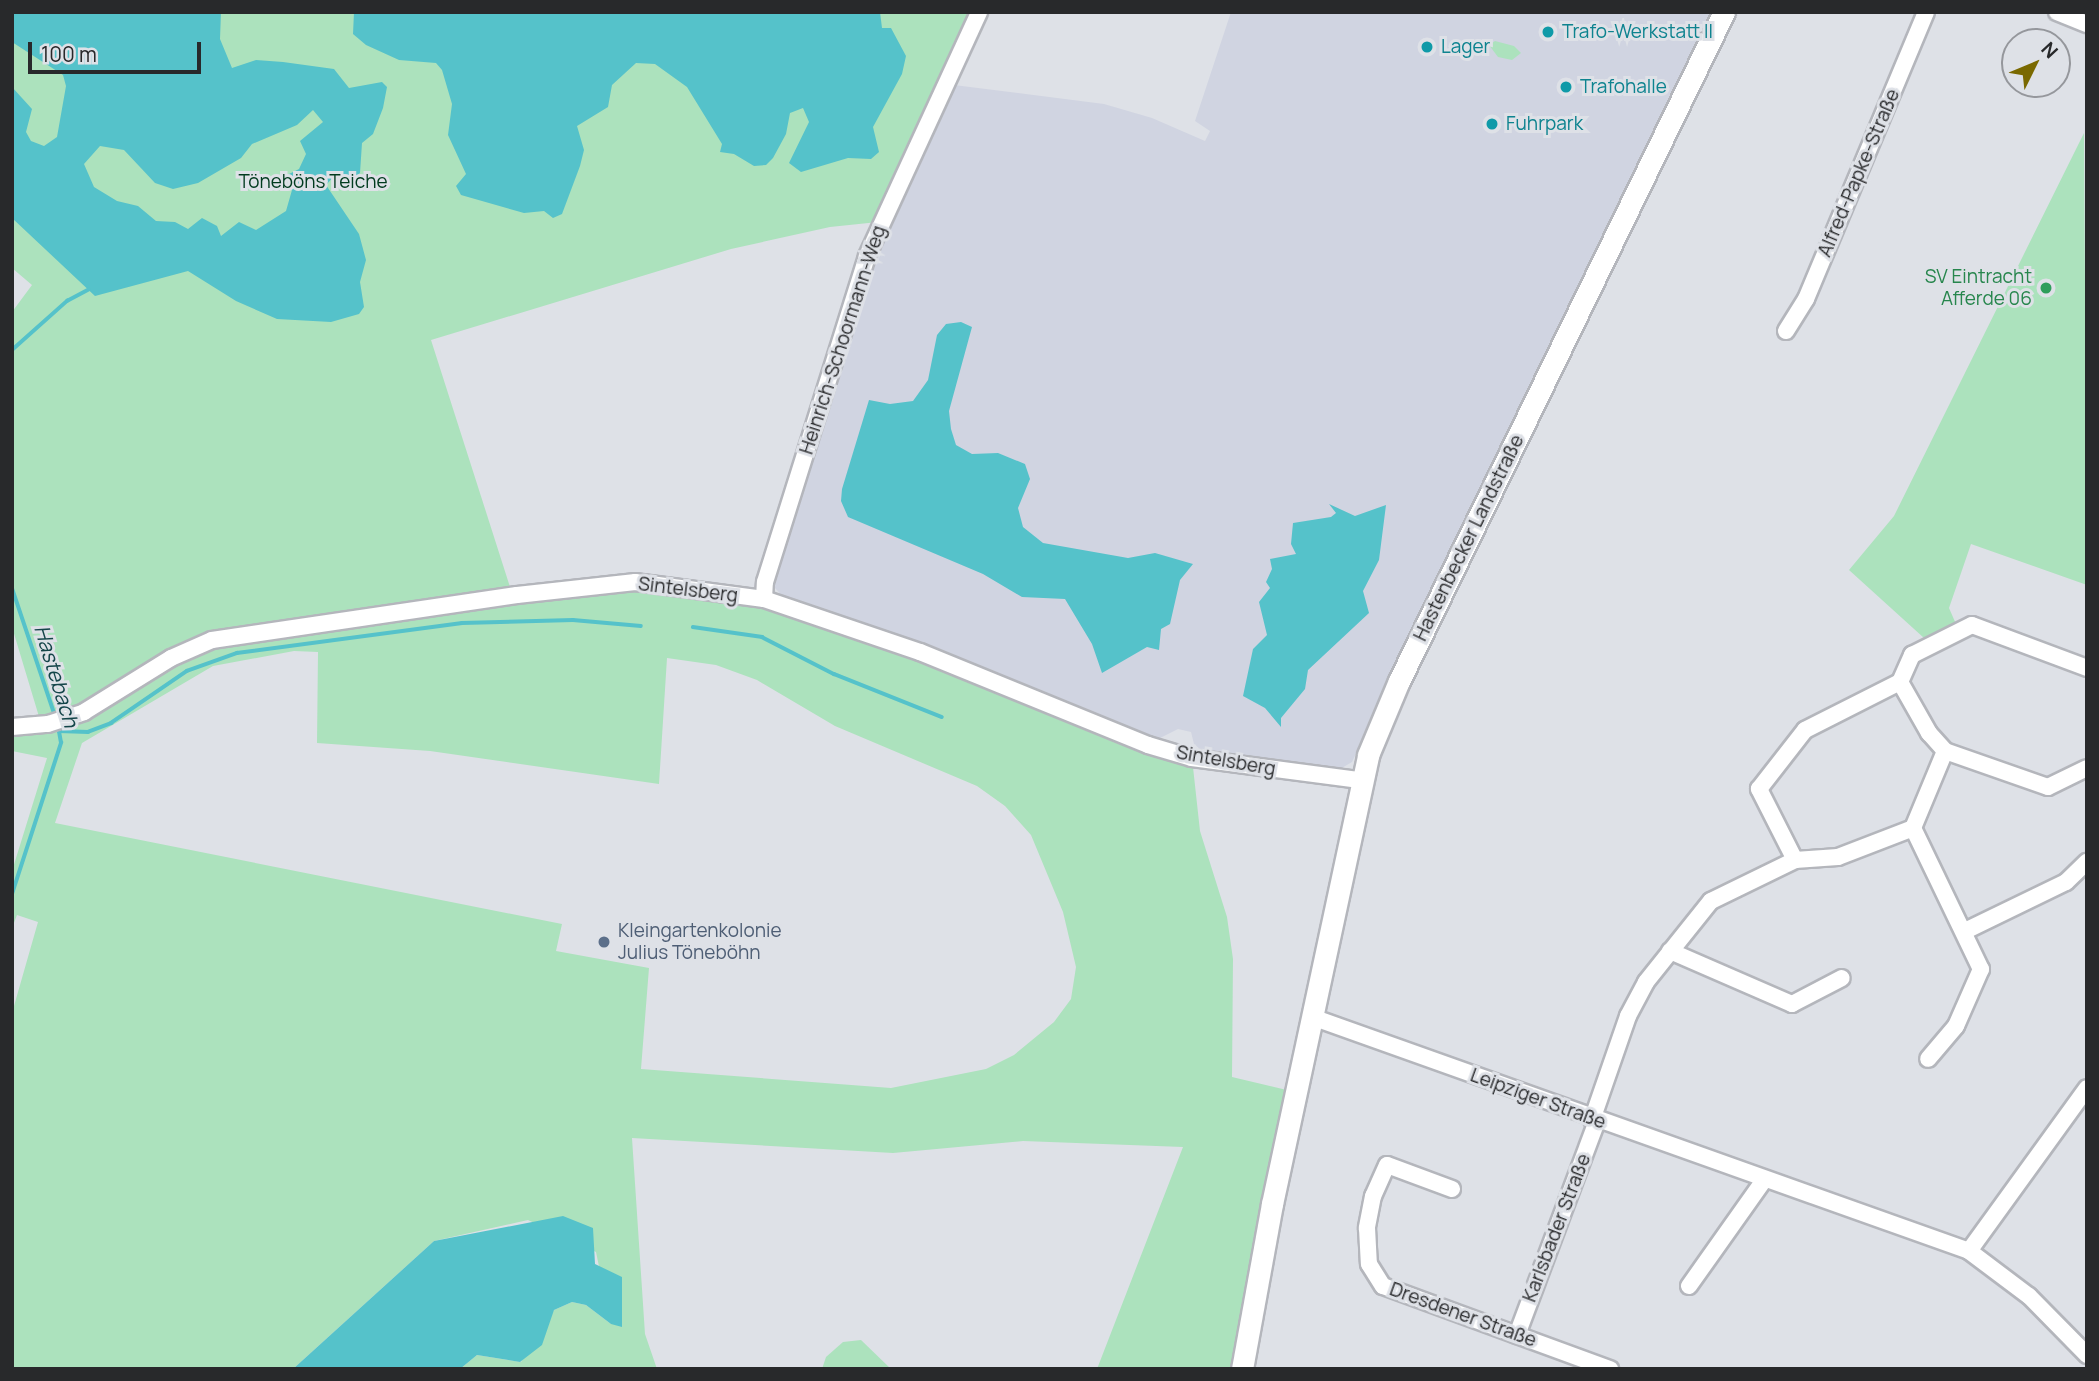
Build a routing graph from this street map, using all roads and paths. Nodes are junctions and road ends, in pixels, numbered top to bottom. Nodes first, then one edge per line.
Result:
1 (979, 12) edge
2 (1724, 12) edge
3 (1926, 12) edge
4 (2057, 12) edge
5 (2087, 24) edge
6 (1786, 331) dead end
7 (764, 599) junction
8 (2087, 668) edge
9 (1900, 682) junction
10 (12, 727) edge
11 (1945, 751) junction
12 (2087, 768) edge
13 (1360, 780) junction
14 (1913, 828) junction
15 (1794, 860) junction
16 (2087, 862) edge
17 (1965, 931) junction
18 (1670, 951) junction
19 (1842, 978) dead end
20 (1312, 1017) junction
21 (1928, 1059) dead end
22 (2087, 1088) edge
23 (1595, 1121) junction
24 (1765, 1180) junction
25 (1452, 1189) dead end
26 (1969, 1251) junction
27 (1689, 1286) dead end
28 (1517, 1335) junction
29 (2087, 1355) edge
30 (1242, 1369) edge
31 (1611, 1369) edge

1 - 7 street, Heinrich-Schoormann-Weg
2 - 13 main road, Hastenbecker Landstraße
3 - 6 street, Alfred-Papke-Straße
4 - 5 street
7 - 10 street, Sintelsberg
7 - 13 street, Sintelsberg
8 - 9 street
9 - 11 street
9 - 15 street
11 - 12 street
11 - 14 street
13 - 20 main road, Hastenbecker Landstraße
14 - 15 street
14 - 17 street
15 - 18 street, Karlsbader Straße
16 - 17 street
17 - 21 street
18 - 19 street
18 - 23 street, Karlsbader Straße
20 - 23 street, Leipziger Straße
20 - 30 main road, Hastenbecker Landstraße
22 - 26 street
23 - 24 street, Leipziger Straße
23 - 28 street, Karlsbader Straße
24 - 26 street, Leipziger Straße
24 - 27 street
25 - 28 street, Dresdener Straße
26 - 29 street, Leipziger Straße
28 - 31 street, Dresdener Straße

